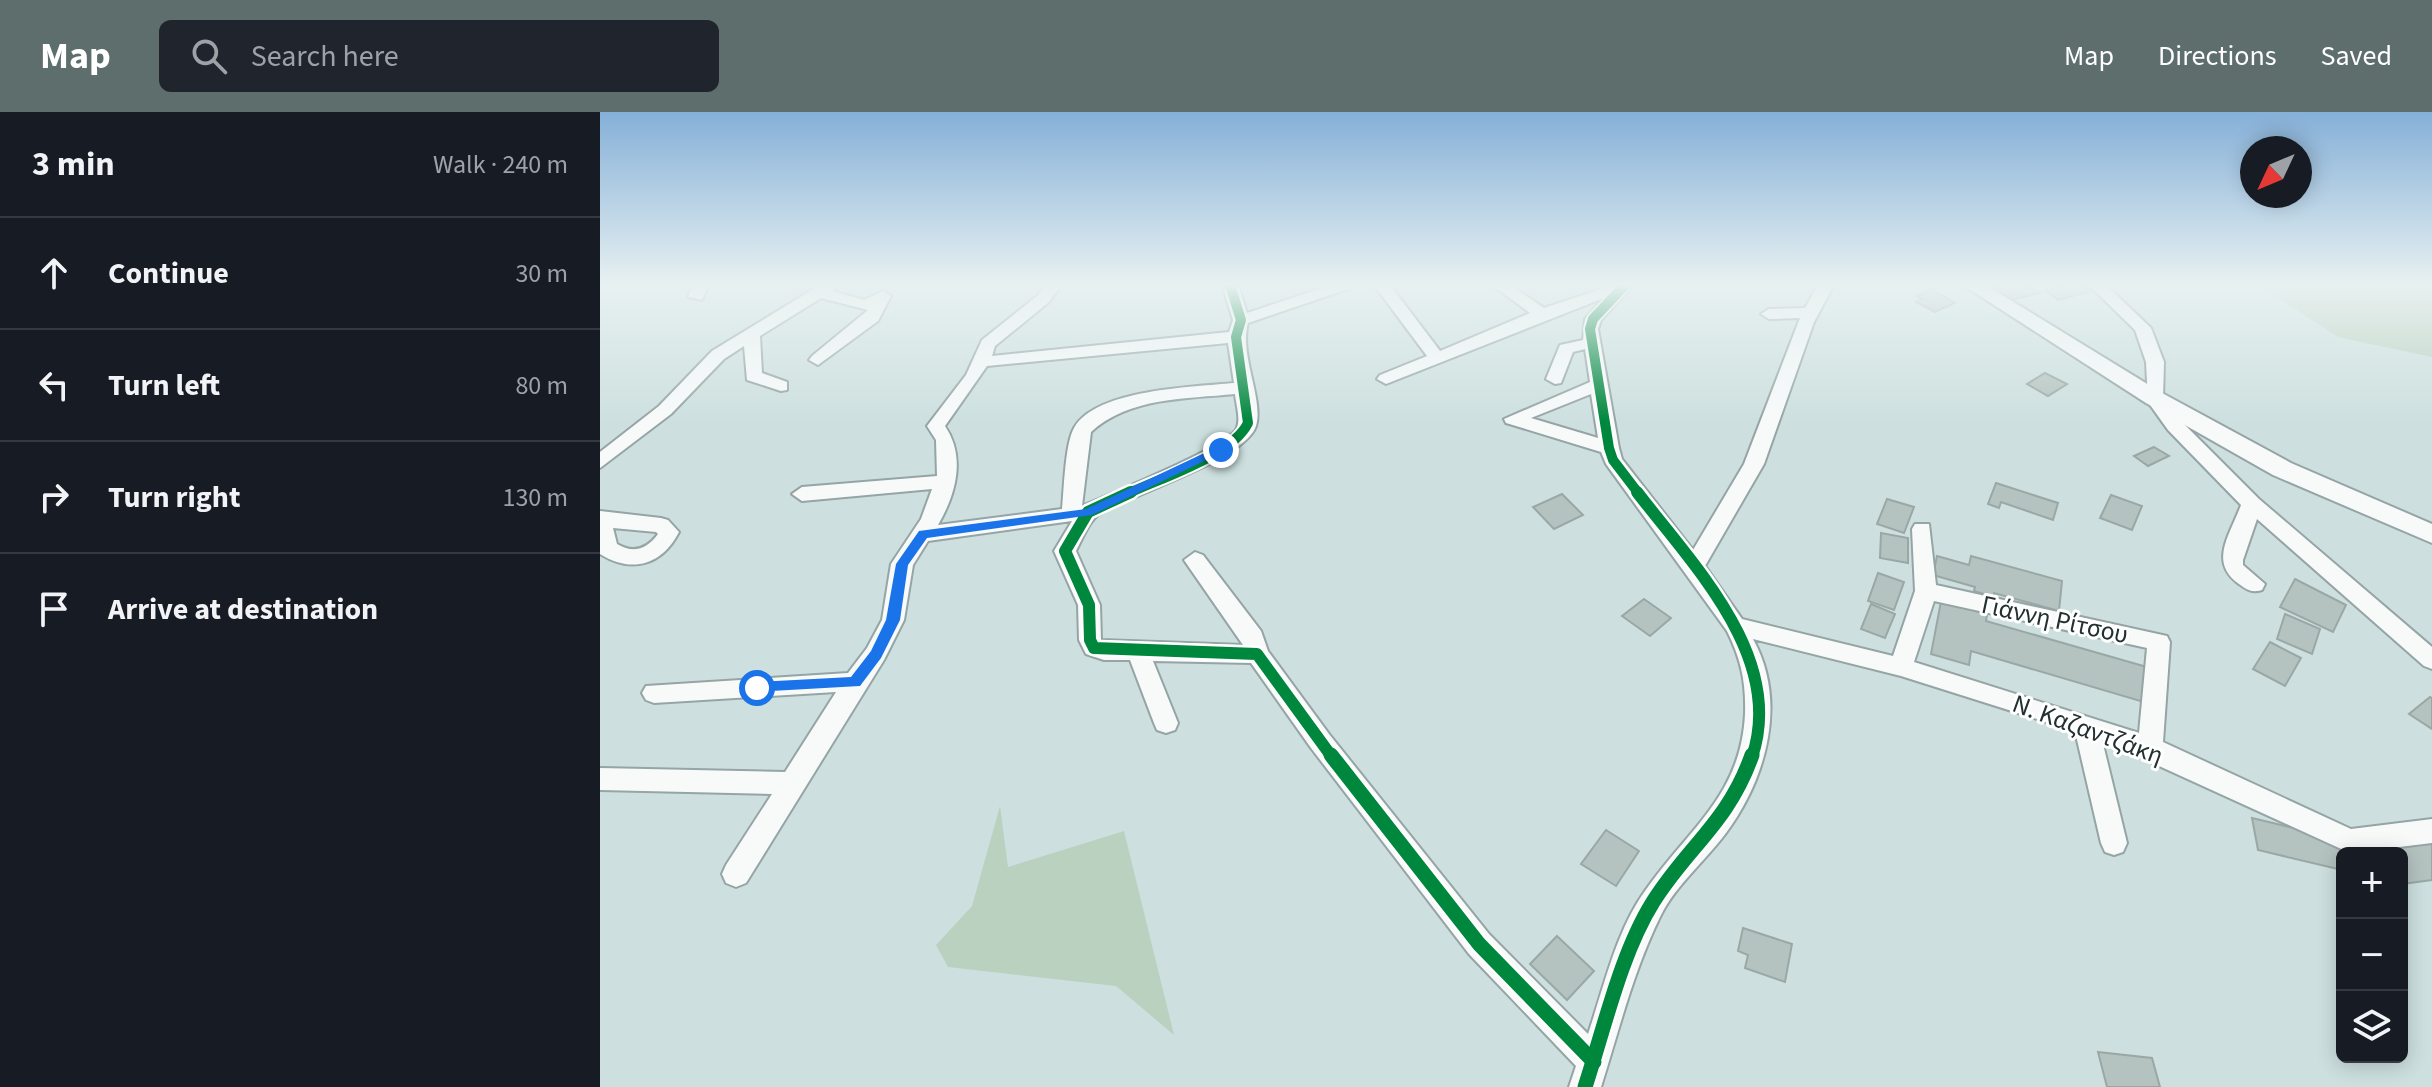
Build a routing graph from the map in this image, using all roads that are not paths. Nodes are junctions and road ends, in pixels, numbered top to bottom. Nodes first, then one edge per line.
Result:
1 (759, 330) edge
2 (856, 330) edge
3 (1004, 330) edge
4 (1228, 330) edge
5 (1238, 330) edge
6 (1416, 330) edge
7 (1508, 330) edge
8 (1592, 330) edge
9 (1804, 330) edge
10 (2046, 330) edge
11 (2144, 330) edge
12 (752, 335) junction
13 (1590, 343) junction
14 (1437, 358) junction
15 (818, 360) dead end
16 (980, 362) junction
17 (1386, 379) dead end
18 (1555, 379) dead end
19 (1599, 385) junction
20 (781, 386) dead end
21 (1241, 388) junction
22 (2154, 398) junction
23 (1609, 448) junction
24 (600, 462) edge
25 (943, 482) junction
26 (802, 494) dead end
27 (1079, 513) junction
28 (2250, 514) junction
29 (1922, 529) dead end
30 (923, 534) junction
31 (2432, 534) edge
32 (1195, 560) dead end
33 (1693, 568) junction
34 (2254, 584) dead end
35 (1926, 591) junction
36 (1735, 626) junction
37 (1138, 651) junction
38 (1257, 654) junction
39 (2432, 660) edge
40 (1901, 667) junction
41 (855, 682) junction
42 (654, 693) dead end
43 (1166, 723) dead end
44 (2086, 724) junction
45 (2150, 748) junction
46 (600, 779) edge
47 (793, 783) junction
48 (2432, 831) edge
49 (2114, 843) dead end
50 (736, 874) dead end
51 (1590, 1075) edge

1 - 12 street
2 - 15 street
3 - 16 street
4 - 16 street
5 - 21 street
6 - 14 street
7 - 14 street
8 - 13 street
9 - 33 street
10 - 22 main road
11 - 22 street
12 - 20 street
12 - 24 street
13 - 18 street
13 - 19 street
14 - 17 street
16 - 25 street
19 - 23 street
19 - 23 street
21 - 27 street
21 - 27 street
22 - 28 street
22 - 31 main road
23 - 33 street
25 - 26 street
25 - 30 street
27 - 30 street
27 - 37 street
28 - 34 street
28 - 39 street
29 - 35 street
30 - 41 street
32 - 38 street
33 - 36 street
35 - 40 street
35 - 45 street, Γιάννη Ρίτσου
36 - 40 street, Ν. Καζαντζάκη
36 - 51 street
37 - 38 street
37 - 43 street
38 - 51 street
40 - 44 street, Ν. Καζαντζάκη
41 - 42 street
41 - 47 street
44 - 45 street, Ν. Καζαντζάκη
44 - 49 street
45 - 48 street, Ν. Καζαντζάκη
46 - 47 street
47 - 50 street

